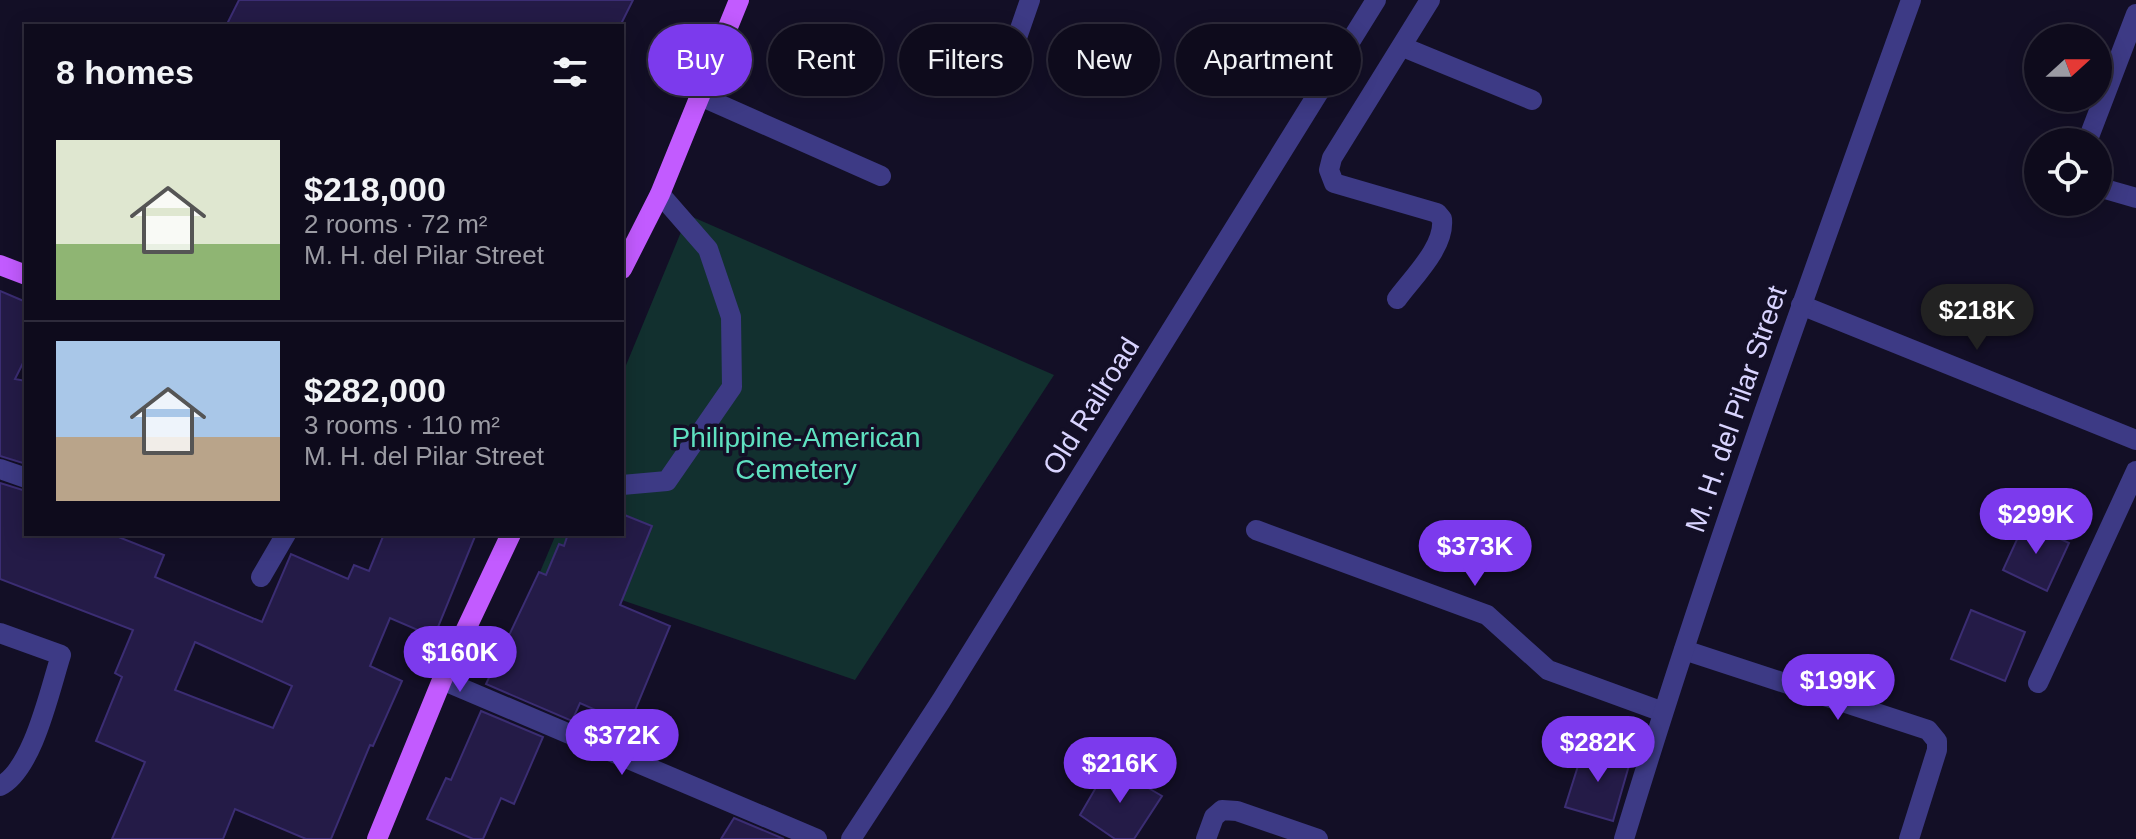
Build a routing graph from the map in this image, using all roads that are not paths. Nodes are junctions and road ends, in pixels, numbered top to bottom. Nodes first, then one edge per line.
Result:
1 (739, 0) edge
2 (1030, 0) edge
3 (1376, 0) edge
4 (1430, 0) edge
5 (1911, 0) edge
6 (2136, 14) edge
7 (729, 24) edge
8 (1022, 24) edge
9 (1403, 47) junction
10 (698, 96) edge
11 (700, 96) edge
12 (1532, 100) dead end
13 (2092, 128) edge
14 (881, 176) dead end
15 (2112, 191) edge
16 (660, 194) junction
17 (2136, 198) edge
18 (0, 265) edge
19 (624, 265) edge
20 (24, 274) edge
21 (1397, 299) dead end
22 (1801, 305) junction
23 (2136, 440) edge
24 (0, 469) edge
25 (2136, 471) edge
26 (24, 477) edge
27 (624, 485) edge
28 (1256, 530) dead end
29 (285, 536) edge
30 (510, 536) edge
31 (261, 577) dead end
32 (0, 633) edge
33 (1684, 650) junction
34 (442, 680) junction
35 (2038, 683) dead end
36 (1663, 712) junction
37 (0, 786) edge
38 (377, 839) edge
39 (817, 839) edge
40 (851, 839) edge
41 (1206, 839) edge
42 (1318, 839) edge
43 (1624, 839) edge
44 (1909, 839) edge

1 - 7 main road
2 - 8 street
3 - 40 street, Old Railroad
4 - 9 street
5 - 22 street, M. H. del Pilar Street
6 - 13 street
9 - 12 street
9 - 21 street
10 - 16 main road
11 - 14 street
15 - 17 street
16 - 19 main road
16 - 27 street
18 - 20 main road
22 - 23 street
22 - 33 street, M. H. del Pilar Street
24 - 26 street
25 - 35 street
28 - 36 street
29 - 31 street
30 - 34 main road
32 - 37 street
33 - 36 street, M. H. del Pilar Street
33 - 44 street
34 - 38 main road
34 - 39 street
36 - 43 street, M. H. del Pilar Street
41 - 42 street

